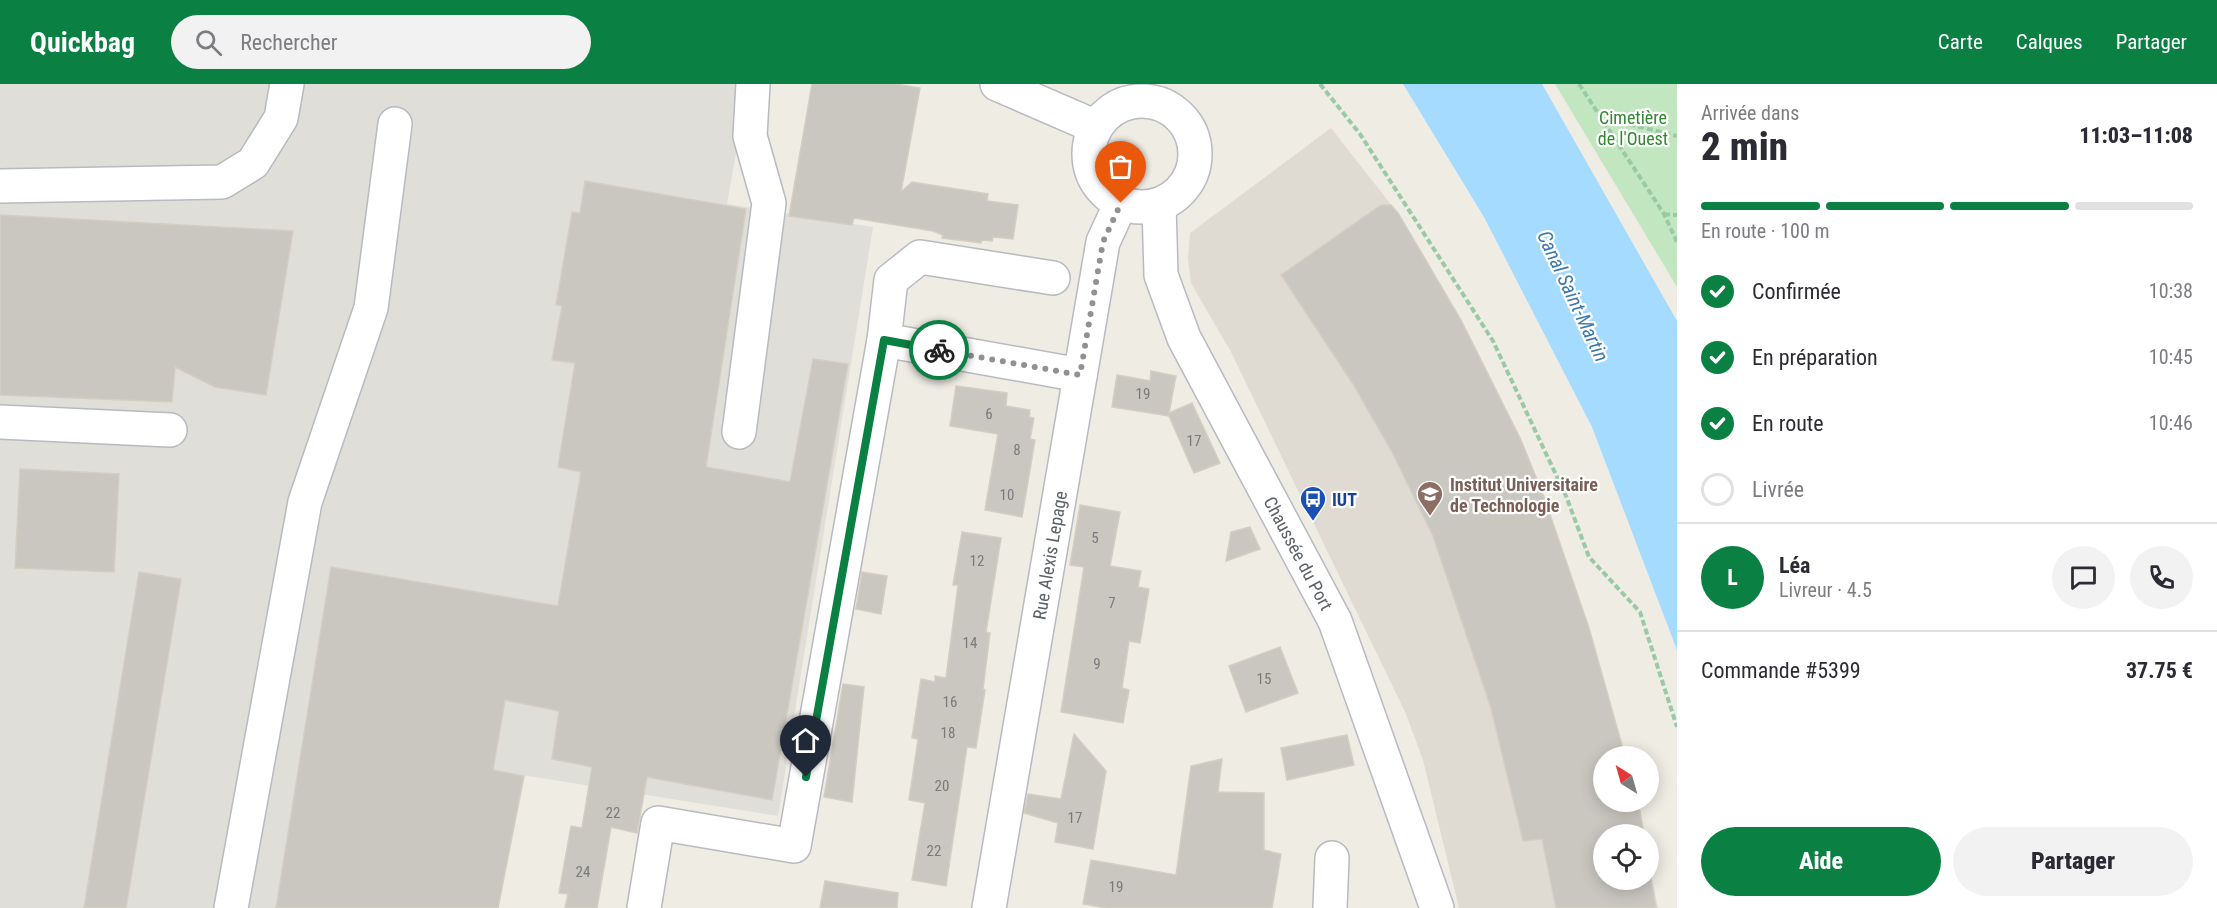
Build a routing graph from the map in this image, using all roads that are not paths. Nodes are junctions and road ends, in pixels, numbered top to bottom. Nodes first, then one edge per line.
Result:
1 (287, 84) edge
2 (753, 84) edge
3 (997, 84) edge
4 (395, 124) dead end
5 (1096, 127) junction
6 (0, 186) edge
7 (1121, 203) junction
8 (1159, 205) junction
9 (1053, 278) dead end
10 (884, 340) junction
11 (1080, 375) junction
12 (0, 422) edge
13 (170, 430) dead end
14 (739, 432) dead end
15 (1332, 858) dead end
16 (231, 908) edge
17 (644, 908) edge
18 (989, 908) edge
19 (1330, 908) edge
20 (1437, 908) edge

1 - 6 street
2 - 14 street
3 - 5 street
4 - 16 street
5 - 7 street
5 - 8 street
7 - 8 street
7 - 11 street, Rue Alexis Lepage
8 - 20 street, Chaussée du Port
9 - 10 street
10 - 11 street
10 - 17 street
11 - 18 street, Rue Alexis Lepage
12 - 13 street
15 - 19 street

